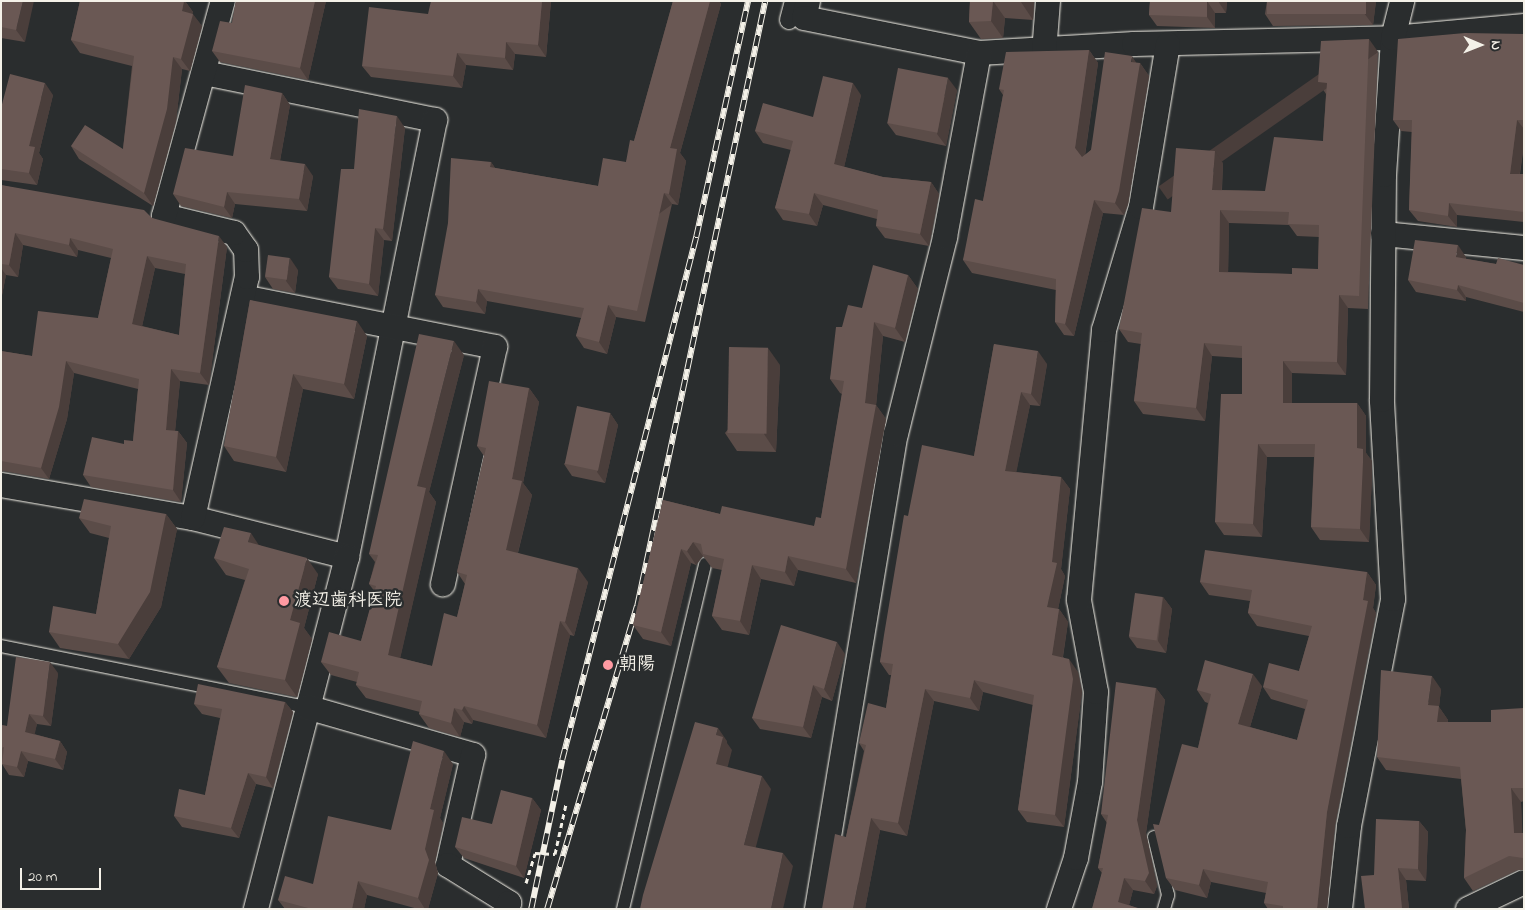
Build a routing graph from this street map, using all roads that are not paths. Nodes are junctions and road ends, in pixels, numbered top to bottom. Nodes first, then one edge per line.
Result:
1 (223, 1) edge
2 (794, 1) edge
3 (808, 1) edge
4 (1048, 1) edge
5 (1402, 1) edge
6 (789, 20) dead end
7 (1524, 26) edge
8 (1393, 38) junction
9 (1168, 44) junction
10 (1044, 52) junction
11 (980, 53) junction
12 (204, 73) junction
13 (1383, 234) junction
14 (1524, 248) edge
15 (243, 297) junction
16 (393, 326) junction
17 (1, 485) edge
18 (192, 518) junction
19 (347, 556) junction
20 (705, 564) edge
21 (443, 584) dead end
22 (1, 646) edge
23 (307, 707) junction
24 (1154, 837) edge
25 (1524, 882) edge
26 (508, 906) edge
27 (256, 909) edge
28 (623, 909) edge
29 (817, 909) edge
30 (1059, 909) edge
31 (1164, 909) edge
32 (1340, 909) edge
33 (1468, 909) edge

1 - 12 street
2 - 6 street
3 - 11 street
4 - 10 street
5 - 8 street
7 - 8 street
8 - 9 street
8 - 13 street
9 - 10 street
9 - 30 street
10 - 11 street
11 - 29 street
12 - 15 street
12 - 16 street
13 - 14 street
13 - 32 street
15 - 16 street
15 - 18 street
16 - 19 street
16 - 21 street
17 - 18 street
18 - 19 street
19 - 23 street
20 - 28 lane
22 - 23 lane
23 - 26 street
23 - 27 street
24 - 31 lane
25 - 33 street

